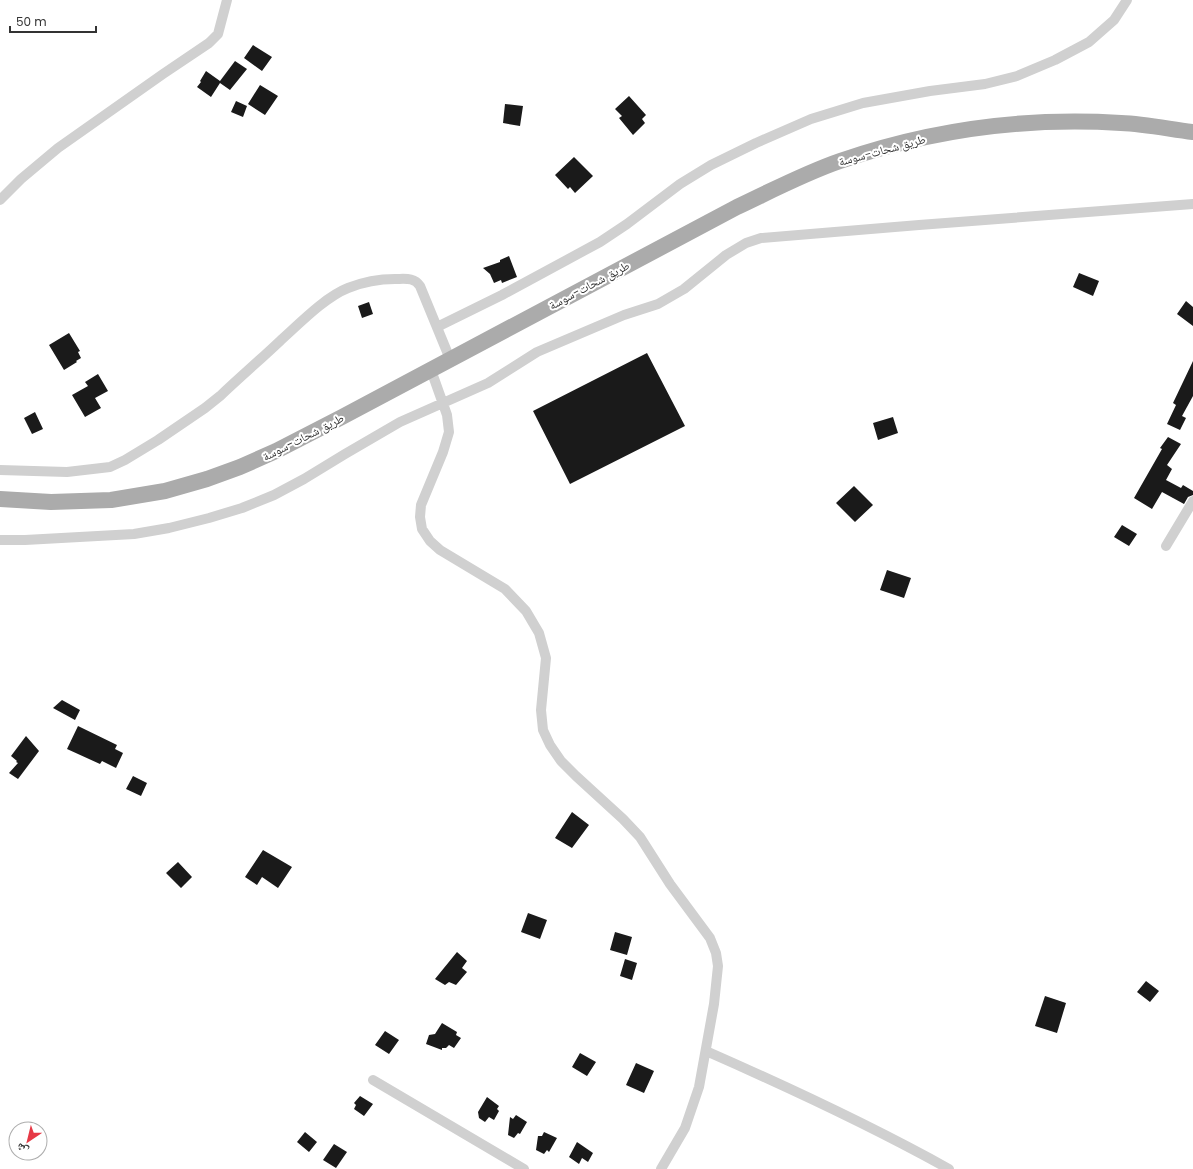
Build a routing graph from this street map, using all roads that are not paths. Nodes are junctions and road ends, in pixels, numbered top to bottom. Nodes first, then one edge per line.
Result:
1 (227, 0) edge
2 (1127, 0) edge
3 (1193, 132) edge
4 (0, 200) edge
5 (1193, 204) edge
6 (437, 327) junction
7 (450, 359) junction
8 (431, 370) junction
9 (442, 403) junction
10 (0, 470) edge
11 (0, 500) edge
12 (1193, 501) edge
13 (0, 540) edge
14 (1166, 546) dead end
15 (706, 1051) junction
16 (374, 1080) dead end
17 (524, 1169) edge
18 (661, 1169) edge
19 (949, 1169) edge

1 - 4 street
2 - 6 street
3 - 7 main road, طريق شحات-سوسة
5 - 9 street
6 - 7 street
6 - 10 street
7 - 8 main road, طريق شحات-سوسة
8 - 9 street
8 - 11 main road, طريق شحات-سوسة
9 - 13 street
9 - 15 street
12 - 14 street
15 - 18 street
15 - 19 street
16 - 17 street

